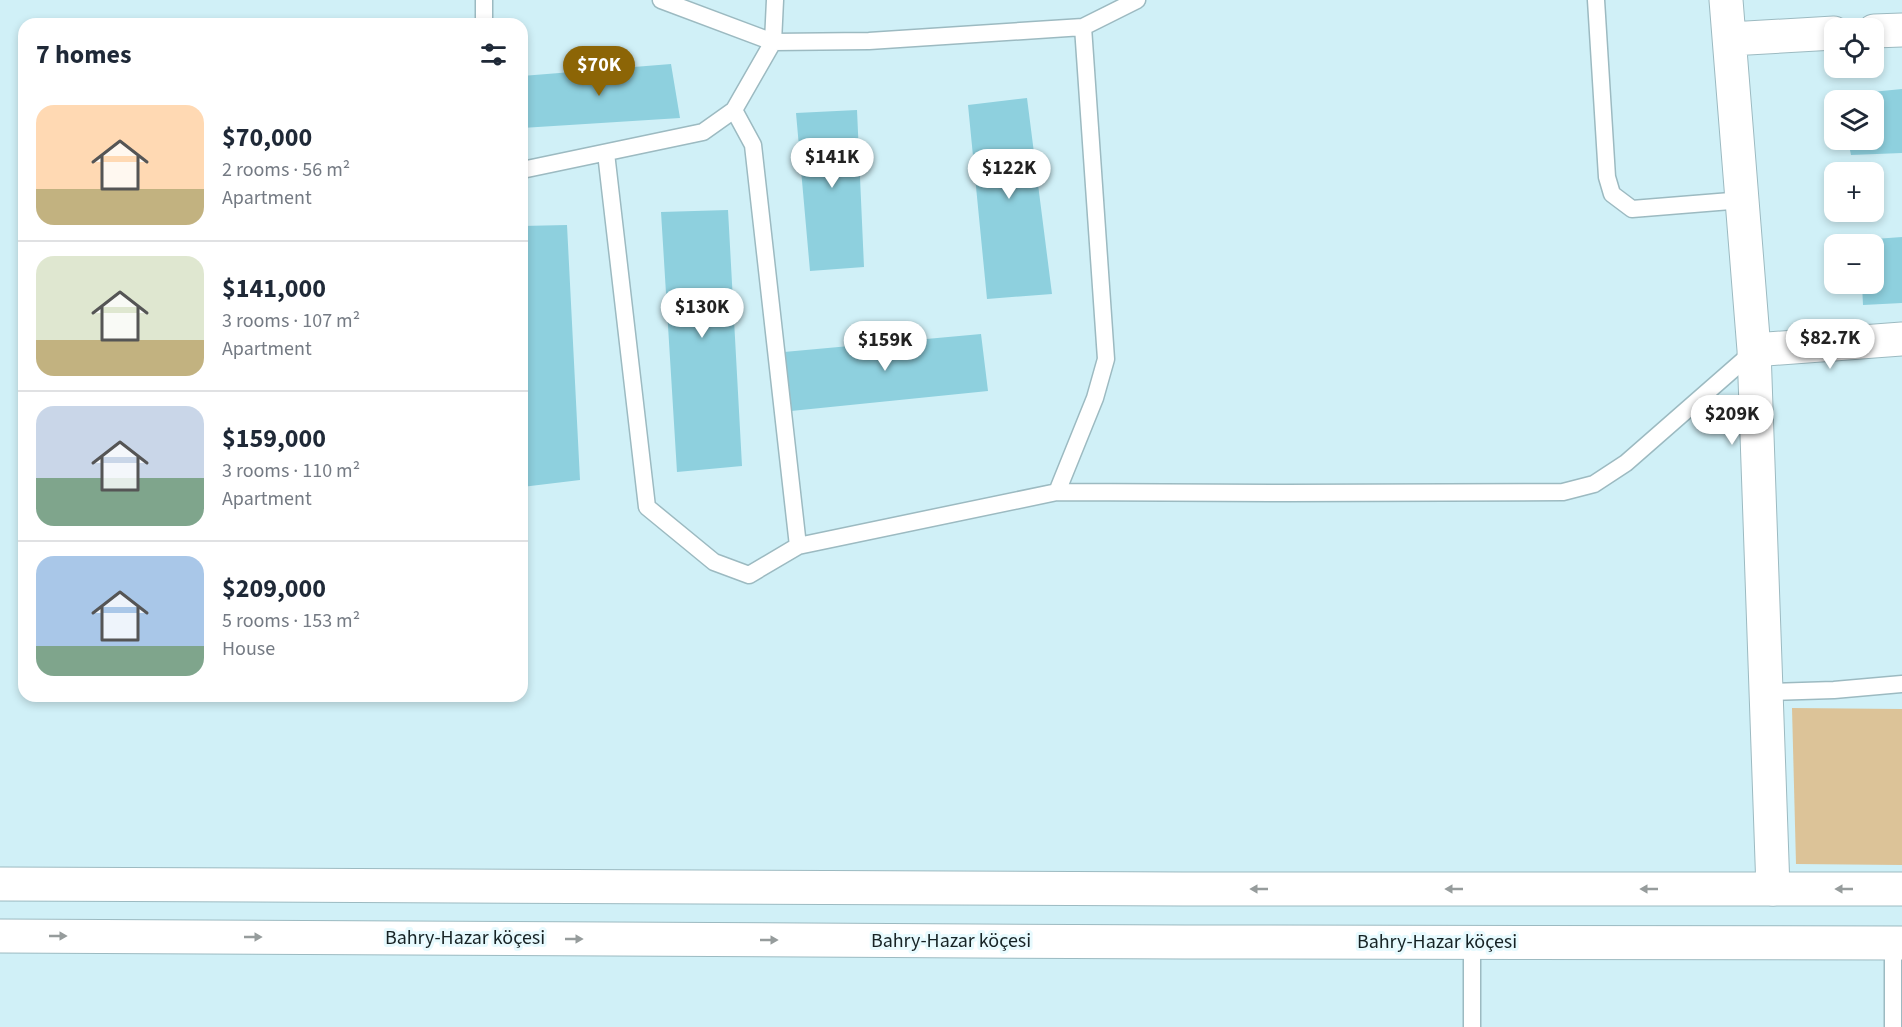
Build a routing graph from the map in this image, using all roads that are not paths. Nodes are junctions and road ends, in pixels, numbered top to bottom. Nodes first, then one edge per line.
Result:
1 (484, 0) edge
2 (661, 0) edge
3 (775, 0) edge
4 (1137, 0) edge
5 (1596, 0) edge
6 (1726, 0) edge
7 (484, 18) edge
8 (1083, 27) junction
9 (1902, 30) edge
10 (1884, 31) edge
11 (1824, 34) edge
12 (1730, 39) junction
13 (773, 42) junction
14 (734, 110) junction
15 (606, 153) junction
16 (528, 169) edge
17 (1743, 200) junction
18 (1902, 339) edge
19 (1754, 350) junction
20 (1057, 492) junction
21 (798, 546) junction
22 (1902, 684) edge
23 (1766, 692) junction
24 (0, 884) edge
25 (1183, 889) junction
26 (1773, 889) junction
27 (1902, 889) edge
28 (0, 936) edge
29 (1185, 942) junction
30 (1472, 942) junction
31 (1898, 943) edge
32 (1472, 1027) edge
33 (1893, 1027) edge

1 - 7 lane
2 - 13 lane
3 - 13 lane
4 - 8 lane
5 - 17 lane
6 - 12 main road
8 - 13 lane
8 - 20 lane
9 - 10 main road
11 - 12 main road
12 - 17 main road
13 - 14 lane
14 - 15 lane
14 - 21 lane
15 - 16 lane
15 - 21 lane
17 - 19 main road
18 - 19 main road
19 - 20 lane
19 - 23 main road
20 - 21 lane
22 - 23 lane
23 - 26 main road
24 - 25 main road
26 -> 25 main road
25 - 29 main road
27 -> 26 main road
28 -> 29 main road, Bahry-Hazar köçesi
29 - 30 main road, Bahry-Hazar köçesi
30 - 31 main road, Bahry-Hazar köçesi
30 - 32 lane
31 - 33 lane

